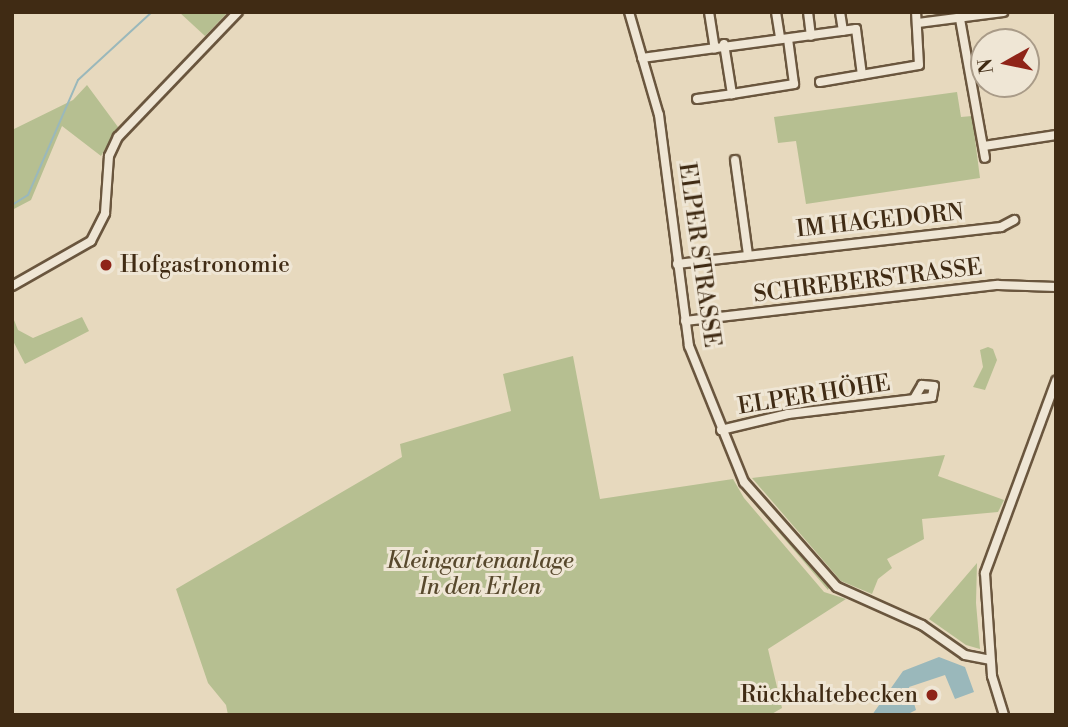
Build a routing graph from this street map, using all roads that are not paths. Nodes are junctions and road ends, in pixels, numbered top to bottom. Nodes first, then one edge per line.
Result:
1 (238, 12) edge
2 (629, 12) edge
3 (709, 12) edge
4 (776, 12) edge
5 (808, 12) edge
6 (840, 12) edge
7 (916, 12) edge
8 (999, 13) edge
9 (960, 19) junction
10 (918, 23) junction
11 (843, 31) junction
12 (811, 36) junction
13 (784, 38) junction
14 (724, 44) junction
15 (715, 48) junction
16 (642, 58) junction
17 (862, 75) junction
18 (820, 82) dead end
19 (732, 94) junction
20 (697, 99) dead end
21 (1054, 138) edge
22 (984, 146) junction
23 (985, 158) dead end
24 (735, 160) dead end
25 (1014, 220) dead end
26 (748, 256) junction
27 (677, 264) junction
28 (12, 286) edge
29 (1056, 286) edge
30 (685, 321) junction
31 (1056, 381) edge
32 (914, 399) dead end
33 (721, 430) junction
34 (990, 660) junction
35 (1004, 715) edge

1 - 28 street
2 - 16 street, ELPER STRASSE
3 - 15 street
4 - 13 street
5 - 12 street
6 - 11 street
7 - 10 street
8 - 9 street
9 - 10 street
9 - 22 street
10 - 17 street
11 - 12 street
11 - 17 street
12 - 13 street
13 - 14 street
13 - 19 street
14 - 15 street
14 - 19 street
15 - 16 street
16 - 27 street, ELPER STRASSE
17 - 18 street
19 - 20 street
21 - 22 street
22 - 23 street
24 - 26 street
25 - 26 street, IM HAGEDORN
26 - 27 street, IM HAGEDORN
27 - 30 street, ELPER STRASSE
29 - 30 street, SCHREBERSTRASSE
30 - 33 street, ELPER STRASSE
31 - 34 street
32 - 33 street, ELPER HÖHE
33 - 34 street, ELPER STRASSE
34 - 35 street

